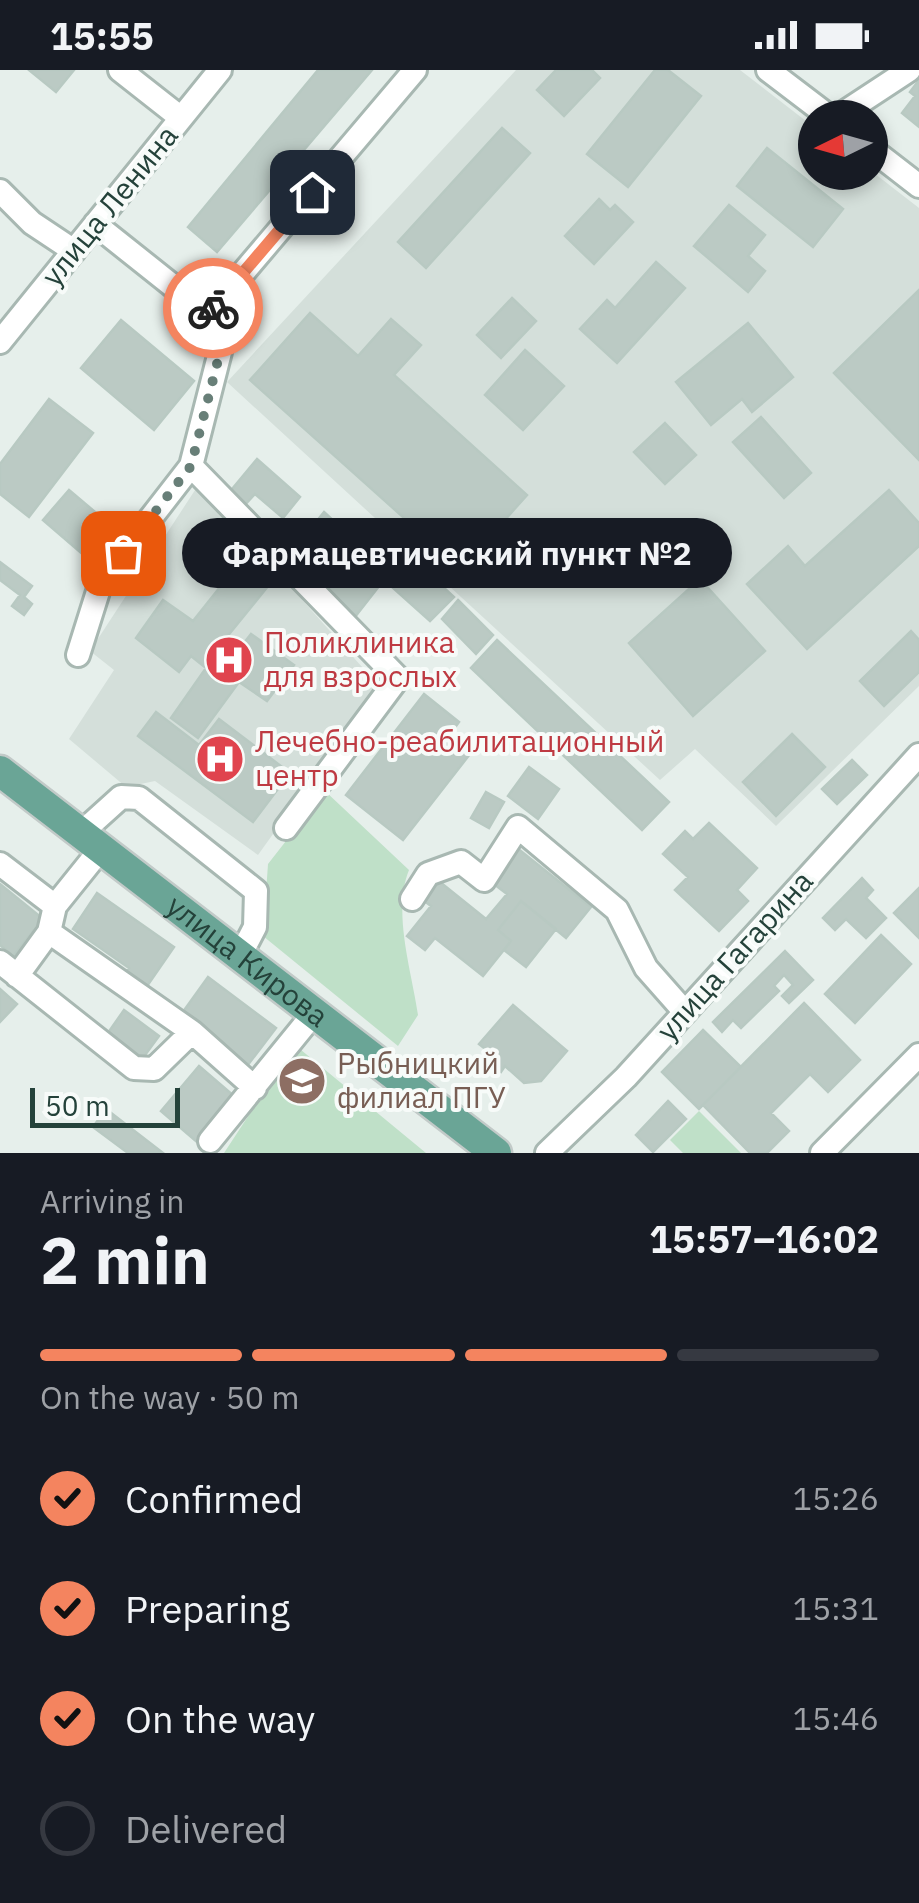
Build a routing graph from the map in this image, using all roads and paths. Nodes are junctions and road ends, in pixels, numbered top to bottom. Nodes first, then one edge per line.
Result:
1 (120, 70) edge
2 (220, 70) edge
3 (415, 70) edge
4 (768, 70) edge
5 (910, 70) edge
6 (809, 100) edge
7 (862, 100) edge
8 (181, 118) junction
9 (888, 162) edge
10 (919, 186) edge
11 (0, 191) edge
12 (95, 224) junction
13 (74, 251) junction
14 (208, 314) junction
15 (0, 342) edge
16 (191, 466) junction
17 (78, 656) dead end
18 (919, 755) edge
19 (1, 774) edge
20 (286, 828) dead end
21 (90, 842) junction
22 (0, 864) edge
23 (412, 899) dead end
24 (56, 906) junction
25 (49, 932) junction
26 (242, 952) junction
27 (9, 969) edge
28 (684, 1011) junction
29 (316, 1012) junction
30 (192, 1032) junction
31 (919, 1054) edge
32 (256, 1088) junction
33 (210, 1141) dead end
34 (496, 1153) edge
35 (547, 1153) edge
36 (822, 1153) edge

1 - 8 street
2 - 8 street, улица Ленина
3 - 14 street
4 - 6 street
5 - 7 street
8 - 12 street, улица Ленина
9 - 10 street
11 - 13 street
12 - 13 street, улица Ленина
12 - 14 street
13 - 15 street, улица Ленина
14 - 16 street
16 - 17 street
16 - 20 street
18 - 28 street, улица Гагарина
19 - 21 main road, улица Кирова
21 - 24 street
21 - 26 main road, улица Кирова
21 - 26 street
22 - 24 street
23 - 28 street
24 - 25 street
25 - 27 street
25 - 30 street
26 - 29 main road, улица Кирова
27 - 30 street
28 - 35 street, улица Гагарина
29 - 32 street
29 - 34 main road, улица Кирова
30 - 32 street
31 - 36 street
32 - 33 street

